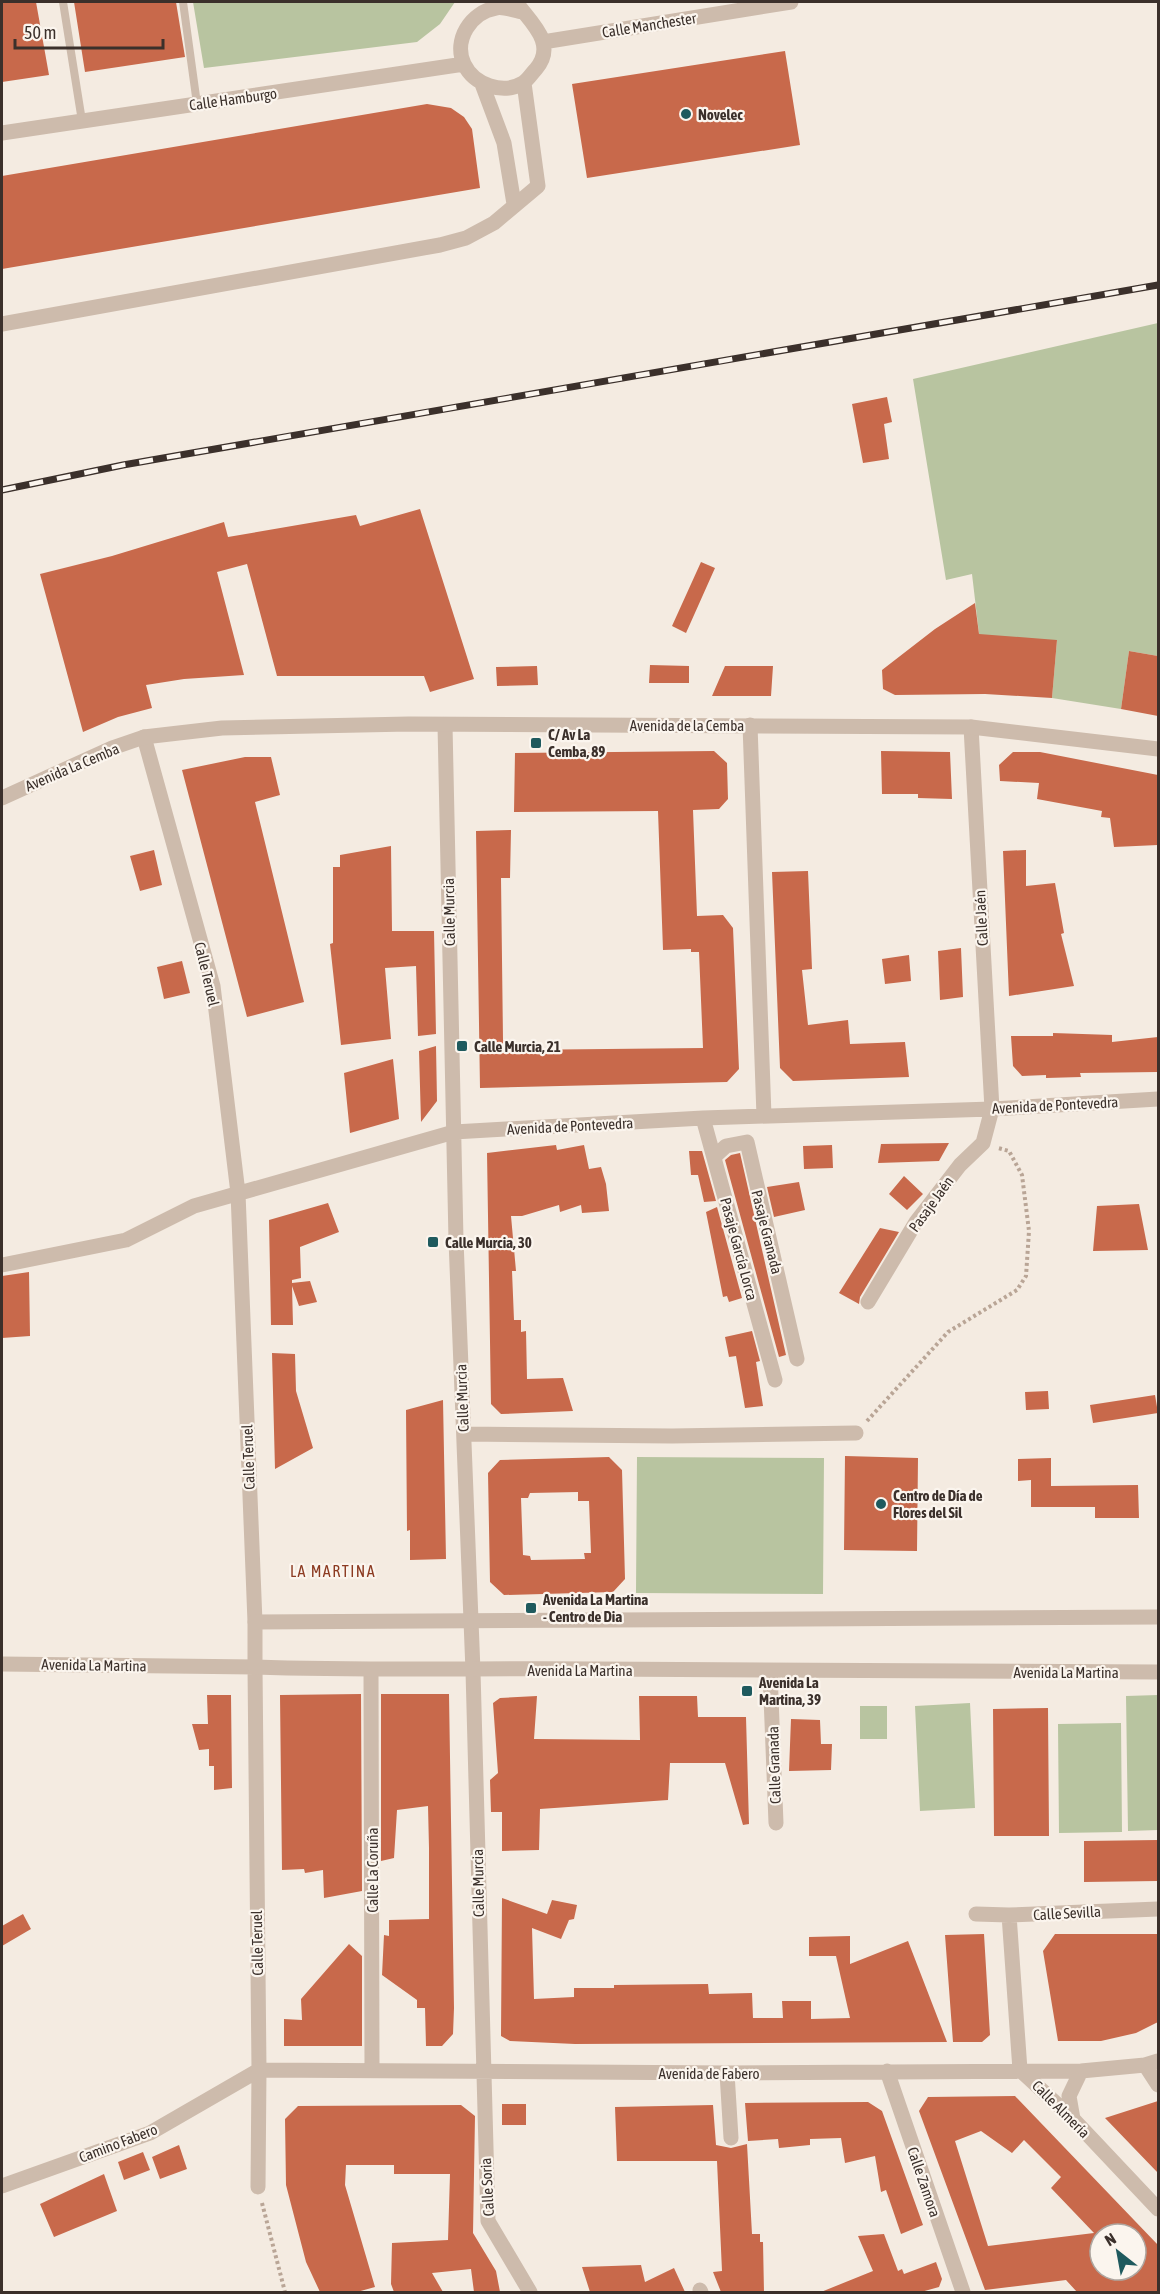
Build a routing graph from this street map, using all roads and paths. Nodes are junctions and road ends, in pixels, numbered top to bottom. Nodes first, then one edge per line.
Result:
1 (63, 2) edge
2 (183, 2) edge
3 (791, 2) edge
4 (519, 7) edge
5 (477, 9) edge
6 (543, 42) junction
7 (464, 64) junction
8 (524, 83) junction
9 (482, 84) junction
10 (197, 104) junction
11 (82, 121) junction
12 (2, 133) edge
13 (514, 204) junction
14 (2, 324) edge
15 (445, 725) junction
16 (750, 725) junction
17 (971, 727) junction
18 (144, 737) junction
19 (1158, 749) edge
20 (2, 798) edge
21 (1158, 1099) edge
22 (992, 1109) junction
23 (764, 1116) junction
24 (703, 1118) junction
25 (454, 1132) junction
26 (983, 1143) junction
27 (714, 1157) junction
28 (238, 1193) junction
29 (2, 1265) edge
30 (868, 1302) dead end
31 (797, 1359) dead end
32 (775, 1380) dead end
33 (856, 1433) joint
34 (464, 1434) junction
35 (1158, 1617) edge
36 (470, 1621) junction
37 (255, 1622) junction
38 (2, 1664) edge
39 (255, 1667) junction
40 (371, 1671) junction
41 (473, 1671) junction
42 (770, 1672) junction
43 (1158, 1672) edge
44 (776, 1823) dead end
45 (1158, 1909) edge
46 (976, 1914) dead end
47 (1009, 1915) junction
48 (1152, 2063) edge
49 (259, 2070) junction
50 (372, 2070) junction
51 (482, 2070) junction
52 (1020, 2070) junction
53 (886, 2071) junction
54 (1082, 2071) junction
55 (727, 2073) junction
56 (1158, 2085) edge
57 (1073, 2119) junction
58 (731, 2138) dead end
59 (2, 2186) edge
60 (258, 2187) joint
61 (1158, 2209) edge
62 (285, 2292) edge
63 (530, 2292) edge
64 (960, 2292) edge

1 - 11 lane
2 - 10 lane
3 - 6 street, Calle Manchester
4 - 5 street
4 - 6 street
5 - 7 street
6 - 8 street
7 - 9 street
7 - 10 street, Calle Hamburgo
8 - 9 street
8 - 13 street
9 - 13 street
10 - 11 street, Calle Hamburgo
11 - 12 street, Calle Hamburgo
13 - 14 street
15 - 16 street, Avenida de la Cemba
15 - 18 street, Avenida de la Cemba
15 - 25 street, Calle Murcia
16 - 17 street, Avenida de la Cemba
16 - 23 street
17 - 19 street, Avenida de la Cemba
17 - 22 street, Calle Jaén
18 - 20 street, Avenida La Cemba
18 - 28 street, Calle Teruel
21 - 22 street, Avenida de Pontevedra
22 - 23 street, Avenida de Pontevedra
22 - 26 street
23 - 24 street, Avenida de Pontevedra
24 - 25 street, Avenida de Pontevedra
24 - 27 street, Pasaje García Lorca
25 - 28 street, Avenida de Pontevedra
25 - 34 street, Calle Murcia
26 - 30 street, Pasaje Jaén
26 - 33 path
27 - 31 street, Pasaje Granada
27 - 32 street, Pasaje García Lorca
28 - 29 street, Avenida de Pontevedra
28 - 37 street, Calle Teruel
33 - 34 street
34 - 36 street, Calle Murcia
35 - 36 street
36 - 37 street
36 - 41 street, Calle Murcia
37 - 39 street, Calle Teruel
38 - 39 street, Avenida La Martina
39 - 40 street, Avenida La Martina
39 - 49 street, Calle Teruel
40 - 41 street, Avenida La Martina
40 - 50 street, Calle La Coruña
41 - 42 street, Avenida La Martina
41 - 51 street, Calle Murcia
42 - 43 street, Avenida La Martina
42 - 44 street, Calle Granada
45 - 47 street, Calle Sevilla
46 - 47 street, Calle Sevilla
47 - 52 street, Calle Almería
48 - 54 street, Avenida de Fabero
48 - 56 street
49 - 50 street, Avenida de Fabero
49 - 59 street, Camino Fabero
49 - 60 street, Calle Teruel
50 - 51 street, Avenida de Fabero
51 - 55 street, Avenida de Fabero
51 - 63 street, Calle Soria
52 - 53 street, Avenida de Fabero
52 - 54 street, Avenida de Fabero
52 - 57 street, Calle Almería
53 - 55 street, Avenida de Fabero
53 - 64 street, Calle Zamora
54 - 57 street
55 - 58 street
57 - 61 street, Calle Almería
60 - 62 path

